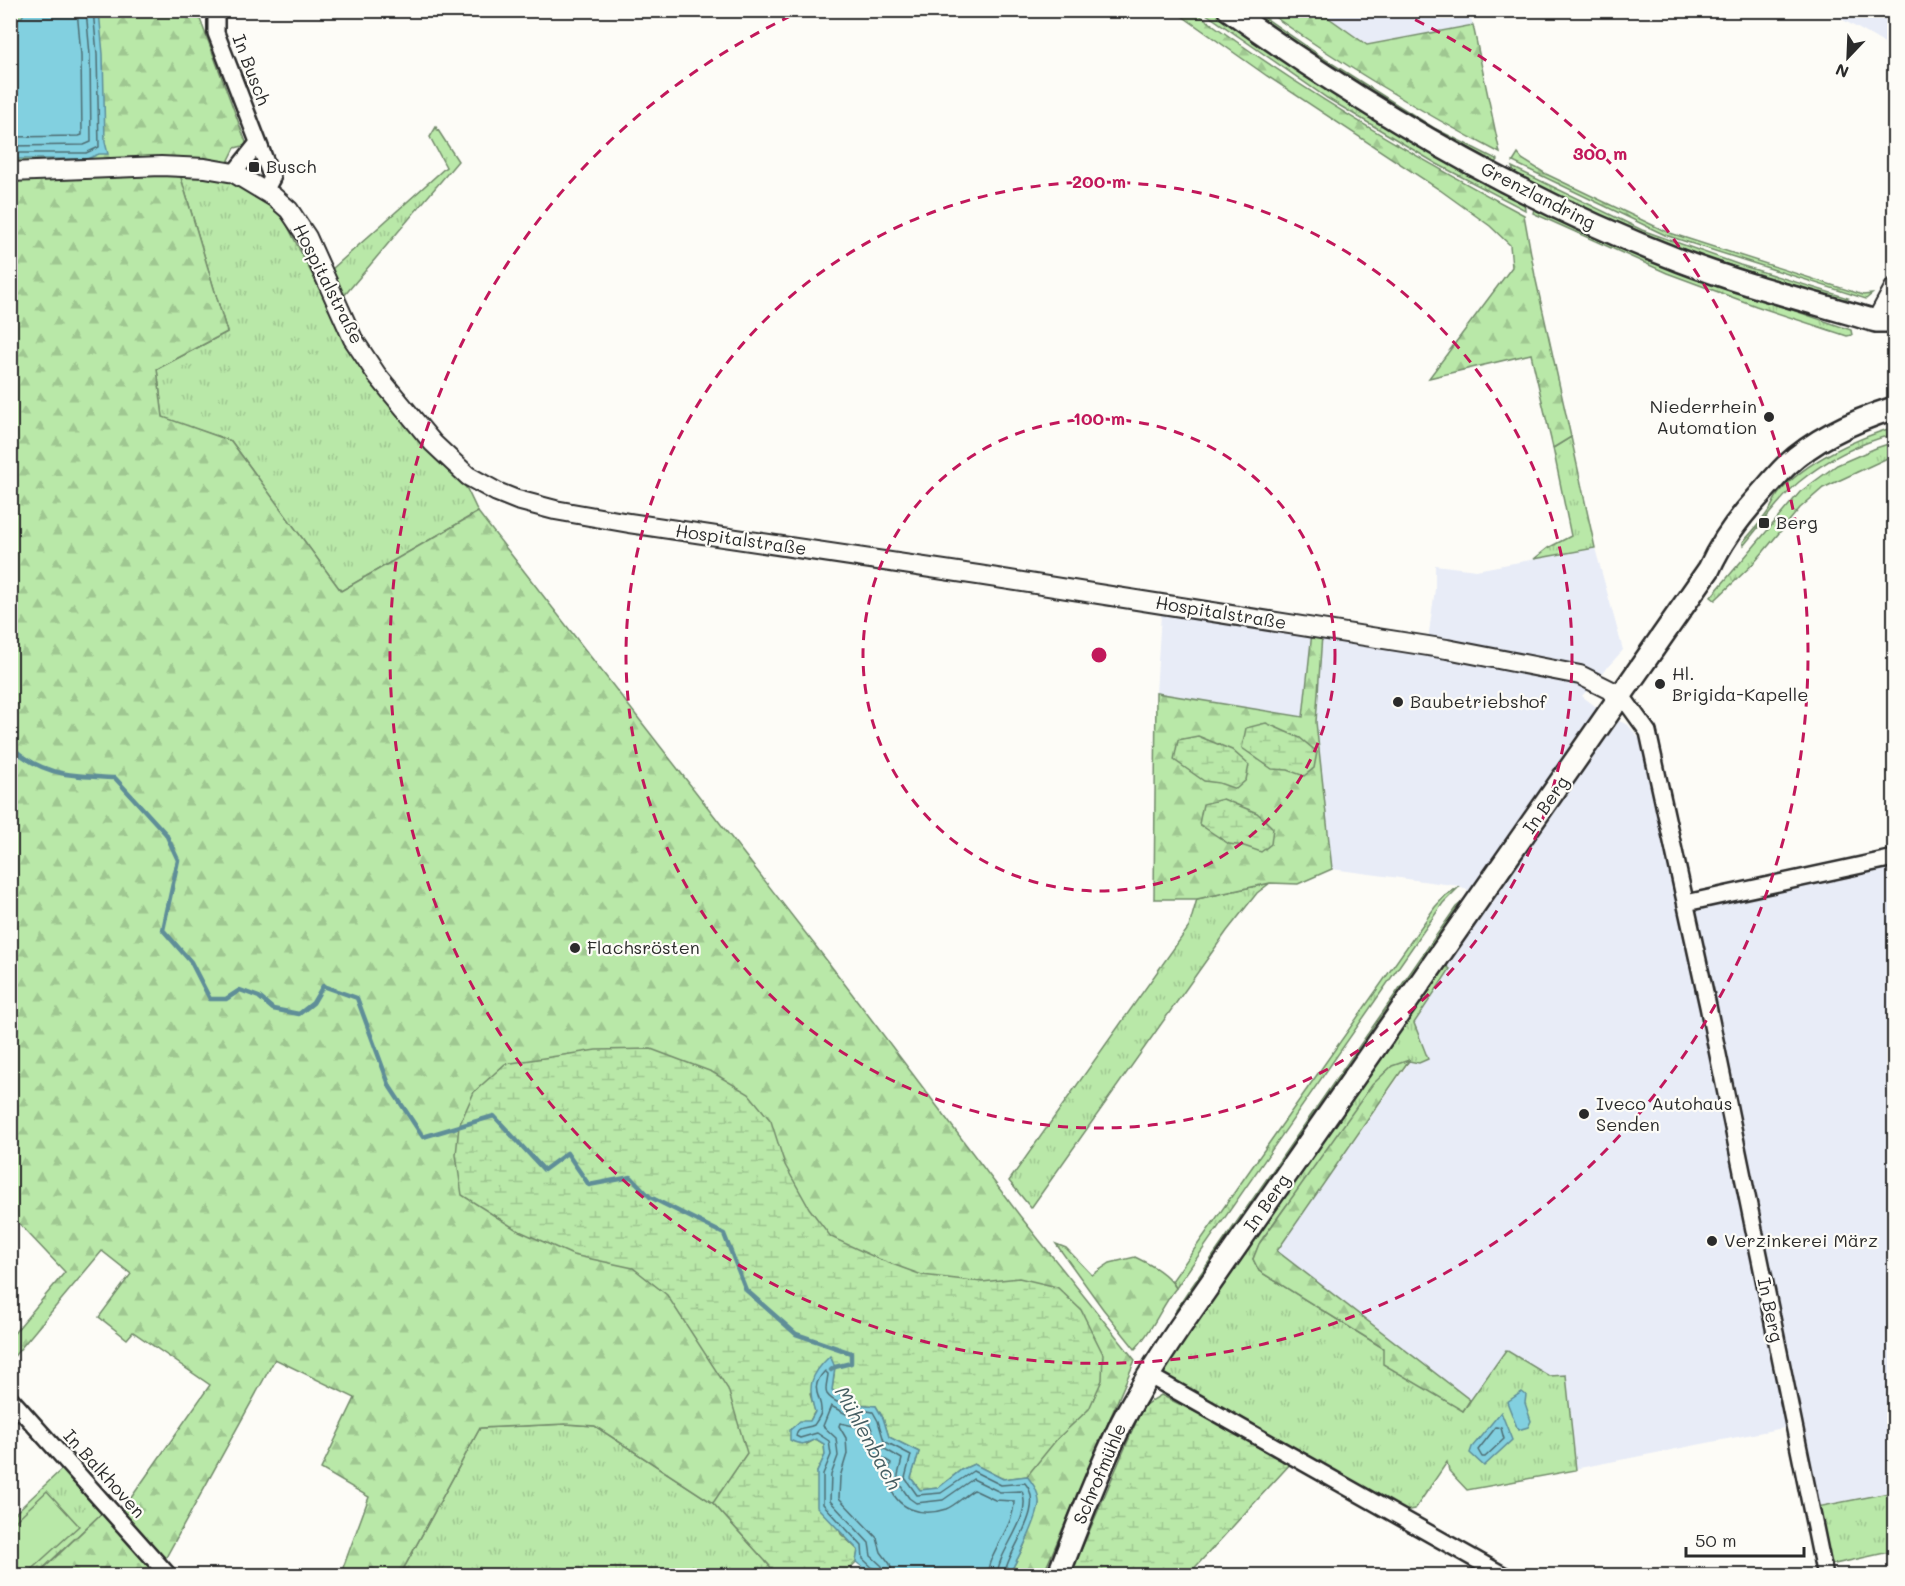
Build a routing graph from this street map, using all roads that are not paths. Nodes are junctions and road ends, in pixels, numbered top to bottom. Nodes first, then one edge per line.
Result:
1 (216, 10) edge
2 (1229, 10) edge
3 (258, 142) junction
4 (10, 172) edge
5 (234, 173) junction
6 (265, 191) junction
7 (1894, 288) edge
8 (1886, 321) edge
9 (1894, 332) edge
10 (1894, 408) edge
11 (1894, 423) edge
12 (1709, 569) junction
13 (1622, 696) junction
14 (1894, 858) edge
15 (1686, 903) junction
16 (1148, 1375) junction
17 (10, 1398) edge
18 (169, 1575) edge
19 (1058, 1575) edge
20 (1505, 1575) edge
21 (1825, 1575) edge

1 - 3 street, In Busch
2 - 8 main road, Grenzlandring
3 - 5 street
3 - 6 street, In Busch
4 - 5 street, Hospitalstraße
5 - 6 street, Hospitalstraße
6 - 13 street, Hospitalstraße
7 - 8 street
8 - 9 main road, Grenzlandring
10 - 12 main road, In Berg
11 - 12 main road, In Berg
12 - 13 main road, In Berg
13 - 15 street, In Berg
13 - 16 main road, In Berg
14 - 15 street
15 - 21 street, In Berg
16 - 19 main road, Schrofmühle
16 - 20 street
17 - 18 street, In Balkhoven

